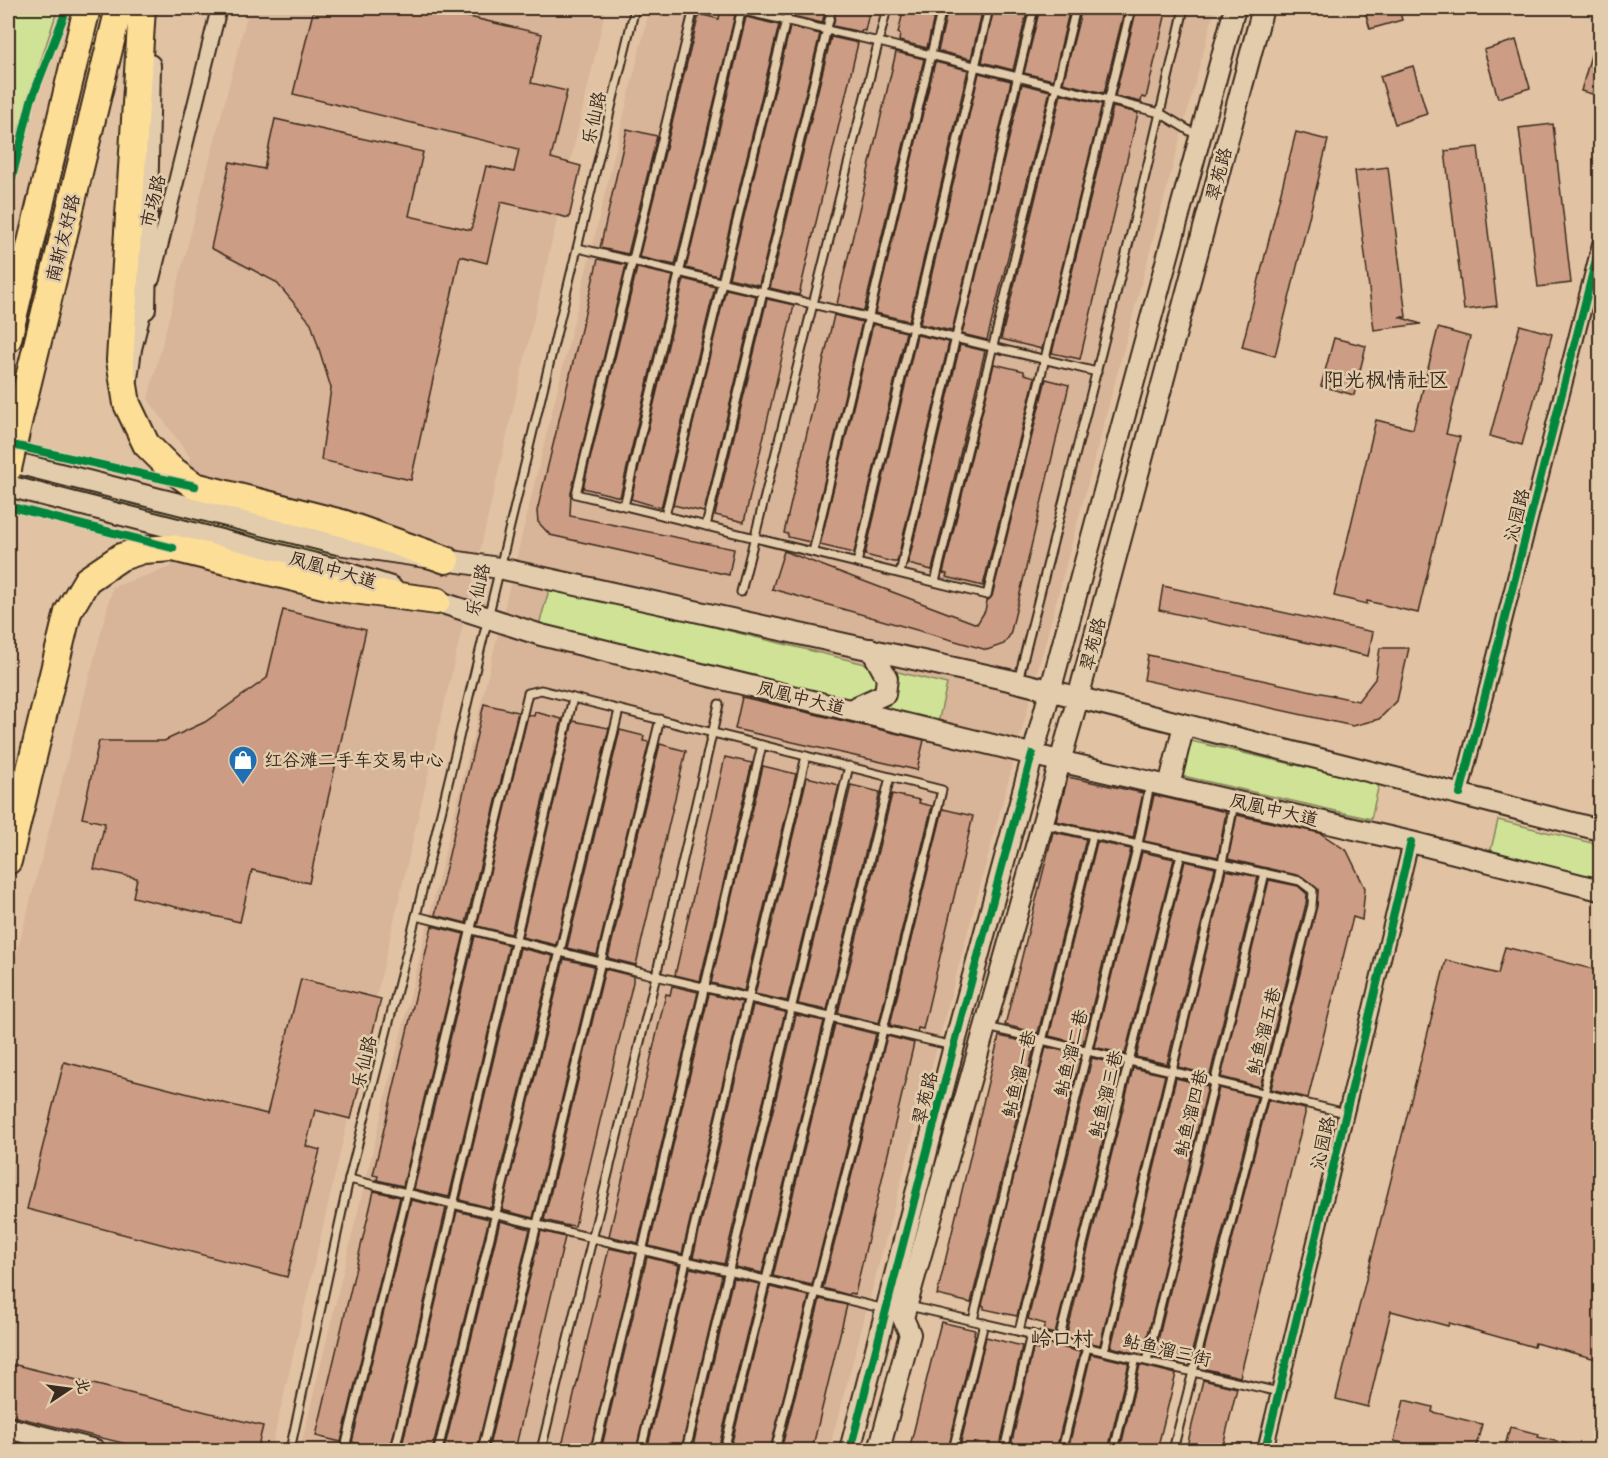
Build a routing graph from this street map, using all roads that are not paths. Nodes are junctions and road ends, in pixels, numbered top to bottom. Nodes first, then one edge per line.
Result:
1 (87, 8) edge
2 (119, 8) edge
3 (142, 8) edge
4 (152, 8) edge
5 (219, 8) edge
6 (635, 8) edge
7 (694, 8) edge
8 (731, 8) edge
9 (789, 8) edge
10 (832, 8) edge
11 (887, 8) edge
12 (942, 8) edge
13 (989, 8) edge
14 (1034, 8) edge
15 (1076, 8) edge
16 (1131, 8) edge
17 (1184, 8) edge
18 (1235, 8) edge
19 (1263, 8) edge
20 (742, 9) edge
21 (786, 20) junction
22 (827, 30) junction
23 (879, 42) junction
24 (931, 55) junction
25 (975, 66) junction
26 (1018, 77) junction
27 (1057, 87) junction
28 (1109, 99) junction
29 (1160, 112) junction
30 (1200, 138) junction
31 (1600, 244) edge
32 (578, 248) junction
33 (633, 261) junction
34 (680, 272) junction
35 (15, 282) edge
36 (722, 282) junction
37 (763, 292) junction
38 (1594, 294) edge
39 (813, 303) junction
40 (144, 309) junction
41 (869, 317) junction
42 (913, 327) junction
43 (956, 338) junction
44 (8, 339) edge
45 (993, 347) junction
46 (1045, 360) junction
47 (1097, 372) junction
48 (127, 404) junction
49 (8, 461) edge
50 (8, 469) edge
51 (8, 486) edge
52 (624, 506) junction
53 (665, 516) junction
54 (706, 526) junction
55 (755, 538) junction
56 (813, 552) junction
57 (446, 560) junction
58 (856, 563) junction
59 (499, 568) junction
60 (900, 573) junction
61 (935, 582) junction
62 (741, 592) dead end
63 (437, 601) junction
64 (487, 618) junction
65 (871, 649) junction
66 (1017, 682) junction
67 (1051, 691) junction
68 (573, 698) junction
69 (1078, 698) junction
70 (718, 704) dead end
71 (619, 710) junction
72 (850, 710) junction
73 (660, 720) junction
74 (1184, 724) junction
75 (712, 733) junction
76 (762, 745) junction
77 (1032, 754) junction
78 (806, 756) junction
79 (1059, 761) junction
80 (849, 766) junction
81 (890, 777) junction
82 (1160, 784) junction
83 (1460, 794) junction
84 (1234, 801) junction
85 (1042, 823) junction
86 (1600, 830) edge
87 (1093, 835) junction
88 (1411, 842) junction
89 (1138, 844) junction
90 (1181, 854) junction
91 (8, 861) edge
92 (1222, 863) junction
93 (1265, 873) junction
94 (1600, 891) edge
95 (416, 916) junction
96 (471, 930) junction
97 (516, 941) junction
98 (560, 952) junction
99 (601, 962) junction
100 (656, 976) junction
101 (705, 987) junction
102 (749, 997) junction
103 (792, 1008) junction
104 (831, 1017) junction
105 (985, 1026) junction
106 (883, 1029) junction
107 (1043, 1040) junction
108 (954, 1046) junction
109 (1087, 1051) junction
110 (1129, 1061) junction
111 (1172, 1071) junction
112 (1214, 1082) junction
113 (1264, 1094) junction
114 (1346, 1113) junction
115 (349, 1179) junction
116 (407, 1193) junction
117 (453, 1204) junction
118 (496, 1215) junction
119 (537, 1225) junction
120 (592, 1238) junction
121 (642, 1250) junction
122 (686, 1261) junction
123 (729, 1271) junction
124 (766, 1280) junction
125 (815, 1292) junction
126 (907, 1305) junction
127 (887, 1310) junction
128 (973, 1320) junction
129 (984, 1323) junction
130 (1019, 1331) junction
131 (1031, 1334) junction
132 (1059, 1340) junction
133 (1087, 1347) junction
134 (1104, 1351) junction
135 (1136, 1358) junction
136 (1147, 1360) junction
137 (1193, 1371) junction
138 (1279, 1392) junction
139 (8, 1428) edge
140 (95, 1450) edge
141 (290, 1450) edge
142 (354, 1450) edge
143 (395, 1450) edge
144 (438, 1450) edge
145 (482, 1450) edge
146 (541, 1450) edge
147 (595, 1450) edge
148 (641, 1450) edge
149 (686, 1450) edge
150 (724, 1450) edge
151 (775, 1450) edge
152 (850, 1450) edge
153 (879, 1450) edge
154 (953, 1450) edge
155 (1004, 1450) edge
156 (1062, 1450) edge
157 (1114, 1450) edge
158 (1173, 1450) edge
159 (1265, 1450) edge

1 - 35 highway, 南斯友好路
2 - 50 highway, 南斯友好路, bridge
3 - 48 highway
4 - 40 main road
5 - 40 street, 市场路
6 - 32 lane, 乐仙路
7 - 33 lane
8 - 20 lane
9 - 21 lane
10 - 22 lane
11 - 23 lane
12 - 24 lane
13 - 25 lane
14 - 26 lane
15 - 27 lane
16 - 28 lane
17 - 29 lane
18 - 30 main road, 翠苑路
19 - 69 main road, 翠苑路
20 - 21 lane
20 - 34 lane
21 - 22 lane
21 - 36 lane
22 - 23 lane
22 - 37 lane
23 - 24 lane
23 - 39 lane
24 - 25 lane
24 - 41 lane
25 - 26 lane
25 - 42 lane
26 - 27 lane
26 - 43 lane
27 - 28 lane
27 - 45 lane
28 - 29 lane
28 - 46 lane
29 - 30 lane
29 - 47 lane
30 - 67 main road, 翠苑路
31 - 38 street, 沁园路
32 - 33 lane
32 - 59 lane, 乐仙路
33 - 34 lane
33 - 52 lane
34 - 36 lane
34 - 52 lane
35 - 44 highway, 南斯友好路
36 - 37 lane
36 - 53 lane
37 - 39 lane
37 - 54 lane
38 - 83 street, 沁园路
39 - 41 lane
39 - 55 lane
40 - 48 street, 市场路
41 - 42 lane
41 - 56 lane
42 - 43 lane
42 - 58 lane
43 - 45 lane
43 - 60 lane
45 - 46 lane
45 - 61 lane
46 - 47 lane
46 - 61 lane
47 - 66 lane
48 - 57 highway
49 - 57 main road, 凤凰中大道
51 - 63 main road, 凤凰中大道
52 - 53 lane
53 - 54 lane
54 - 55 lane
55 - 56 lane
55 - 62 lane
56 - 58 lane
57 - 59 main road, 凤凰中大道
58 - 60 lane
59 - 64 lane, 乐仙路
59 - 65 main road, 凤凰中大道
60 - 61 lane
63 - 64 main road, 凤凰中大道
63 - 91 highway
64 - 72 main road, 凤凰中大道
64 - 95 lane, 乐仙路
65 - 66 main road, 凤凰中大道
65 - 72 main road
66 - 67 main road, 凤凰中大道
67 - 69 main road, 凤凰中大道
67 - 77 main road, 翠苑路
68 - 71 lane
68 - 96 lane
68 - 97 lane
69 - 74 main road, 凤凰中大道
69 - 79 main road, 翠苑路
70 - 75 lane
71 - 73 lane
71 - 98 lane
72 - 77 main road, 凤凰中大道
73 - 75 lane
73 - 99 lane
74 - 82 main road
74 - 83 main road, 凤凰中大道
75 - 76 lane
75 - 100 lane
76 - 78 lane
76 - 101 lane
77 - 79 main road, 凤凰中大道
77 - 108 main road, 翠苑路
78 - 80 lane
78 - 102 lane
79 - 82 main road, 凤凰中大道
79 - 85 main road, 翠苑路
80 - 81 lane
80 - 103 lane
81 - 104 lane
81 - 106 lane
82 - 84 main road, 凤凰中大道
82 - 89 lane, 鲇鱼溜二巷
83 - 86 main road, 凤凰中大道
84 - 88 main road, 凤凰中大道
84 - 92 lane
85 - 87 lane, 鲇鱼溜五巷
85 - 105 main road, 翠苑路
87 - 89 lane, 鲇鱼溜五巷
87 - 107 lane, 鲇鱼溜一巷
88 - 94 main road, 凤凰中大道
88 - 114 street, 沁园路
89 - 90 lane, 鲇鱼溜五巷
89 - 109 lane, 鲇鱼溜二巷
90 - 92 lane, 鲇鱼溜五巷
90 - 110 lane, 鲇鱼溜三巷
92 - 93 lane, 鲇鱼溜五巷
92 - 111 lane
93 - 112 lane, 鲇鱼溜四巷
93 - 113 lane, 鲇鱼溜五巷
95 - 96 lane
95 - 115 lane, 乐仙路
96 - 97 lane
96 - 116 lane
97 - 98 lane
97 - 117 lane
98 - 99 lane
98 - 118 lane
99 - 100 lane
99 - 119 lane
100 - 101 lane
100 - 120 lane
101 - 102 lane
101 - 121 lane
102 - 103 lane
102 - 122 lane
103 - 104 lane
103 - 123 lane
104 - 106 lane
104 - 124 lane
105 - 107 lane
105 - 126 main road, 翠苑路
106 - 108 lane
106 - 125 lane
107 - 109 lane
107 - 128 lane, 鲇鱼溜一巷
108 - 127 main road, 翠苑路
109 - 110 lane
109 - 130 lane, 鲇鱼溜二巷
110 - 111 lane
110 - 132 lane, 鲇鱼溜三巷
111 - 112 lane
111 - 134 lane
112 - 113 lane
112 - 136 lane, 鲇鱼溜四巷
113 - 114 lane
113 - 137 lane, 鲇鱼溜五巷
114 - 138 street, 沁园路
115 - 116 lane
115 - 141 lane, 乐仙路
116 - 117 lane
116 - 142 lane
117 - 118 lane
117 - 143 lane
118 - 119 lane
118 - 144 lane
119 - 120 lane
119 - 145 lane
120 - 121 lane
120 - 146 lane
121 - 122 lane
121 - 147 lane
122 - 123 lane
122 - 148 lane
123 - 124 lane
123 - 149 lane
124 - 125 lane
124 - 150 lane
125 - 127 lane
125 - 151 lane
126 - 128 lane, 鲇鱼溜三街
126 - 153 main road, 翠苑路
127 - 152 main road, 翠苑路
128 - 129 lane, 鲇鱼溜三街
129 - 130 lane, 鲇鱼溜三街
129 - 154 lane
130 - 131 lane, 鲇鱼溜三街
131 - 132 lane, 鲇鱼溜三街
131 - 155 lane
132 - 133 lane, 鲇鱼溜三街
133 - 134 lane, 鲇鱼溜三街
133 - 156 lane
134 - 135 lane, 鲇鱼溜三街
135 - 136 lane, 鲇鱼溜三街
135 - 157 lane
136 - 137 lane, 鲇鱼溜三街
137 - 138 lane, 鲇鱼溜三街
137 - 158 lane, 鲇鱼溜五巷
138 - 159 street, 沁园路
139 - 140 main road

